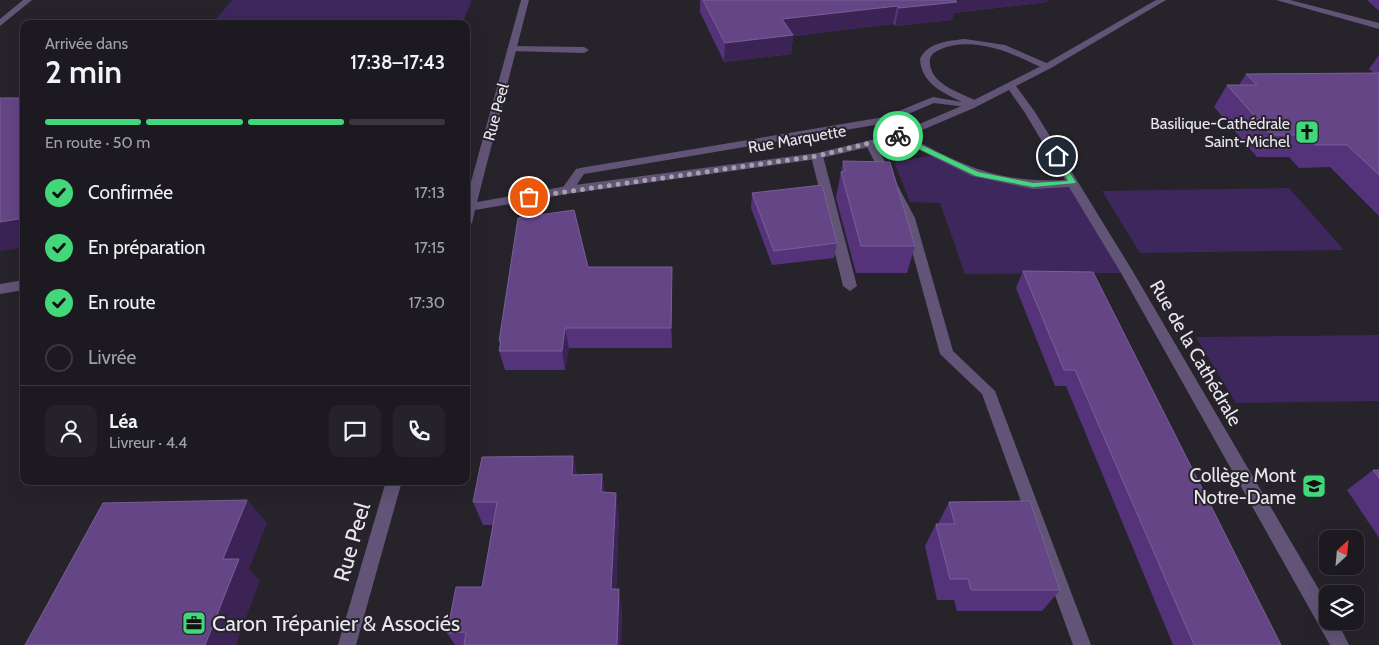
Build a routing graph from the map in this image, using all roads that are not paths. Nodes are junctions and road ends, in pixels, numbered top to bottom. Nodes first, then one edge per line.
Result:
1 (28, 0) edge
2 (525, 0) edge
3 (1162, 0) edge
4 (1280, 0) edge
5 (0, 23) edge
6 (1379, 26) edge
7 (512, 49) junction
8 (584, 50) dead end
9 (1048, 66) junction
10 (1010, 85) junction
11 (972, 105) junction
12 (900, 136) junction
13 (870, 143) junction
14 (817, 156) junction
15 (1073, 183) junction
16 (567, 190) junction
17 (470, 203) edge
18 (470, 207) edge
19 (20, 285) edge
20 (850, 286) dead end
21 (0, 289) edge
22 (393, 485) edge
23 (347, 645) edge
24 (1082, 645) edge
25 (1340, 645) edge

1 - 5 street
2 - 7 street, Rue Peel
3 - 9 street, Rue Marquette
4 - 6 street
7 - 8 street
7 - 17 street, Rue Peel
9 - 10 street, Rue Marquette
9 - 11 street
10 - 11 street, Rue Marquette
10 - 15 street, Rue de la Cathédrale
11 - 12 street, Rue Marquette
11 - 16 street
12 - 13 street, Rue Marquette
12 - 15 street
13 - 14 street, Rue Marquette
13 - 24 street
14 - 16 street, Rue Marquette
14 - 20 street
15 - 25 street, Rue de la Cathédrale
16 - 18 street, Rue Marquette
19 - 21 street
22 - 23 street, Rue Peel

